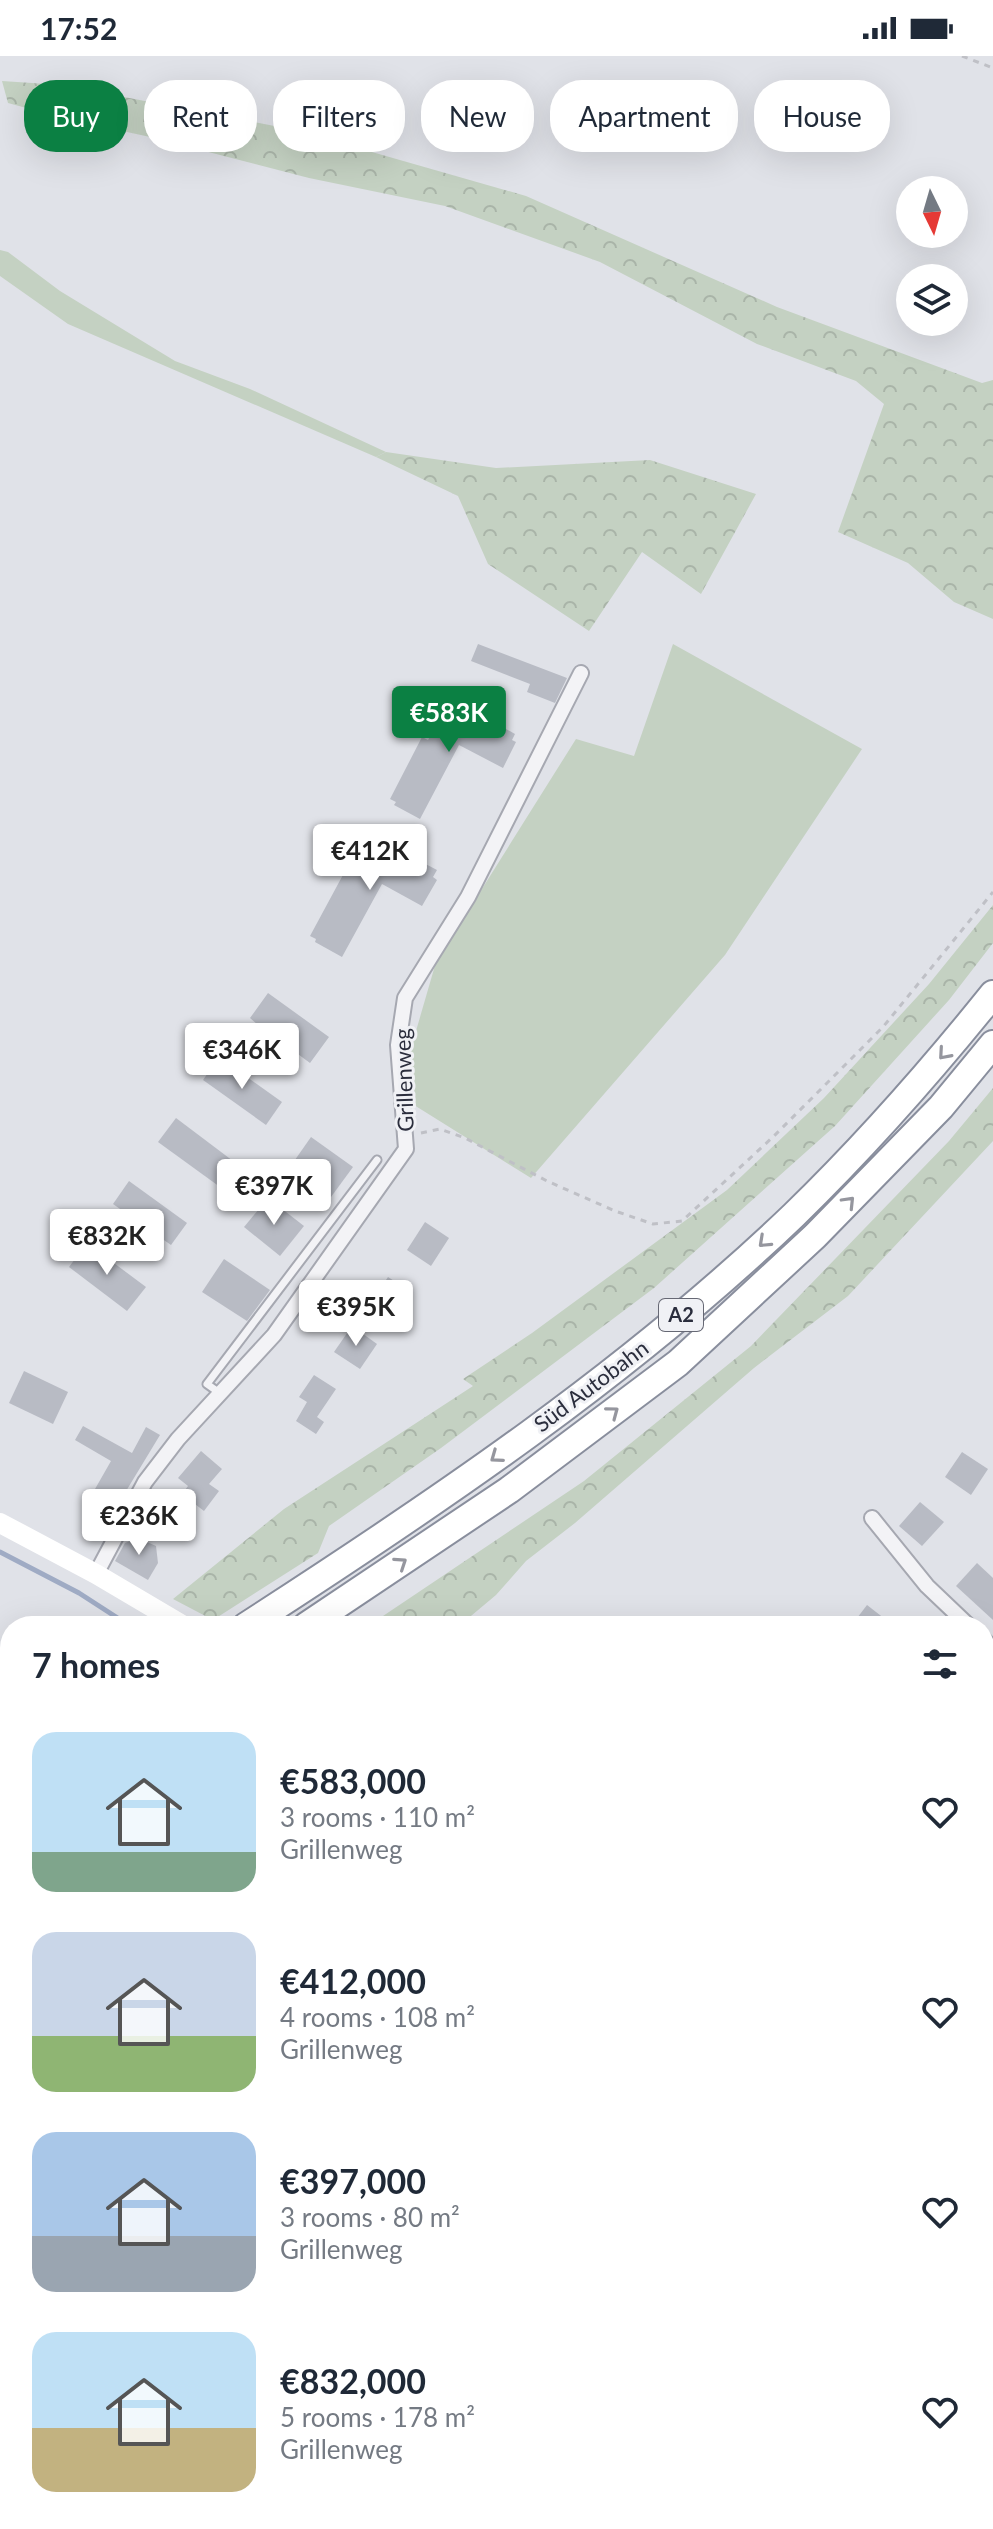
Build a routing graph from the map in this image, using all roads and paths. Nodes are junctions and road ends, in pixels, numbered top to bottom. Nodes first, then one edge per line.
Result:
1 (962, 56) edge
2 (993, 68) edge
3 (581, 673) dead end
4 (993, 892) edge
5 (993, 994) edge
6 (993, 1044) edge
7 (406, 1149) junction
8 (377, 1160) dead end
9 (221, 1394) junction
10 (872, 1518) dead end
11 (0, 1523) edge
12 (96, 1574) junction
13 (167, 1616) edge
14 (262, 1616) edge
15 (321, 1616) edge
16 (958, 1616) edge

1 - 2 path
3 - 7 street, Grillenweg
4 - 7 path
5 -> 14 highway, Süd Autobahn / A2
15 -> 6 highway, Süd Autobahn / A2
7 - 9 street, Grillenweg
8 - 9 lane
9 - 12 street, Grillenweg
10 - 16 street
11 - 12 main road
12 - 13 main road

